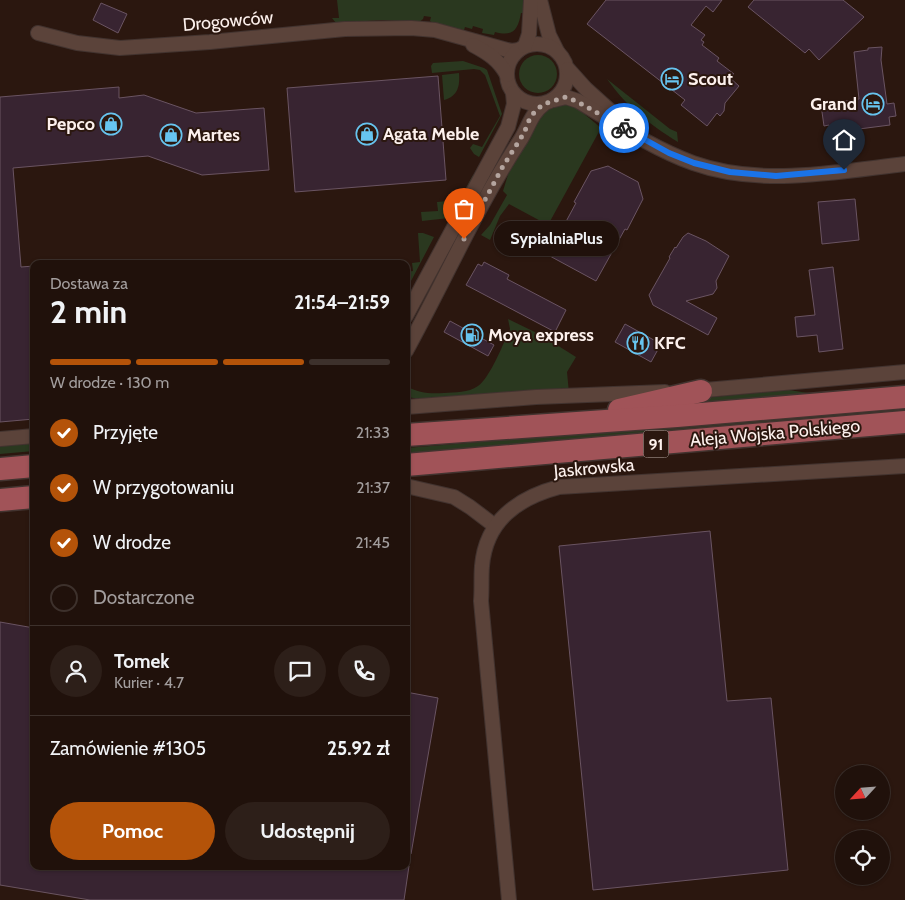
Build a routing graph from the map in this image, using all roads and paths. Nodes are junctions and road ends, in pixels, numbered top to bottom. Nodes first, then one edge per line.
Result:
1 (531, 0) edge
2 (540, 0) edge
3 (38, 33) dead end
4 (453, 34) junction
5 (522, 48) junction
6 (558, 51) junction
7 (568, 69) junction
8 (507, 75) junction
9 (513, 92) junction
10 (549, 102) junction
11 (639, 136) junction
12 (905, 164) edge
13 (410, 309) edge
14 (410, 344) edge
15 (905, 372) edge
16 (701, 391) junction
17 (905, 397) edge
18 (410, 407) edge
19 (905, 422) edge
20 (569, 424) junction
21 (410, 435) edge
22 (30, 436) edge
23 (0, 439) edge
24 (410, 465) edge
25 (30, 466) edge
26 (905, 466) edge
27 (0, 469) edge
28 (410, 487) edge
29 (30, 498) edge
30 (0, 500) edge
31 (494, 526) junction
32 (510, 900) edge

1 - 5 street
2 - 6 street
3 - 4 street, Drogowców
4 - 5 street, Drogowców
4 - 8 street, Drogowców
5 - 6 street
5 - 8 street
6 - 7 street
7 - 10 street
7 - 11 street
8 - 9 street
9 - 10 street
9 - 13 street
10 - 11 street
10 - 14 street
11 - 12 street
15 - 16 street
16 - 18 street
16 - 20 main road
17 - 20 main road, Aleja Wojska Polskiego / 91
19 - 24 main road, Aleja Wojska Polskiego / 91
20 - 21 main road, Aleja Wojska Polskiego / 91
22 - 23 street
25 - 27 main road
26 - 31 street, Jaskrowska
28 - 31 street
29 - 30 main road
31 - 32 street, Jaskrowska

